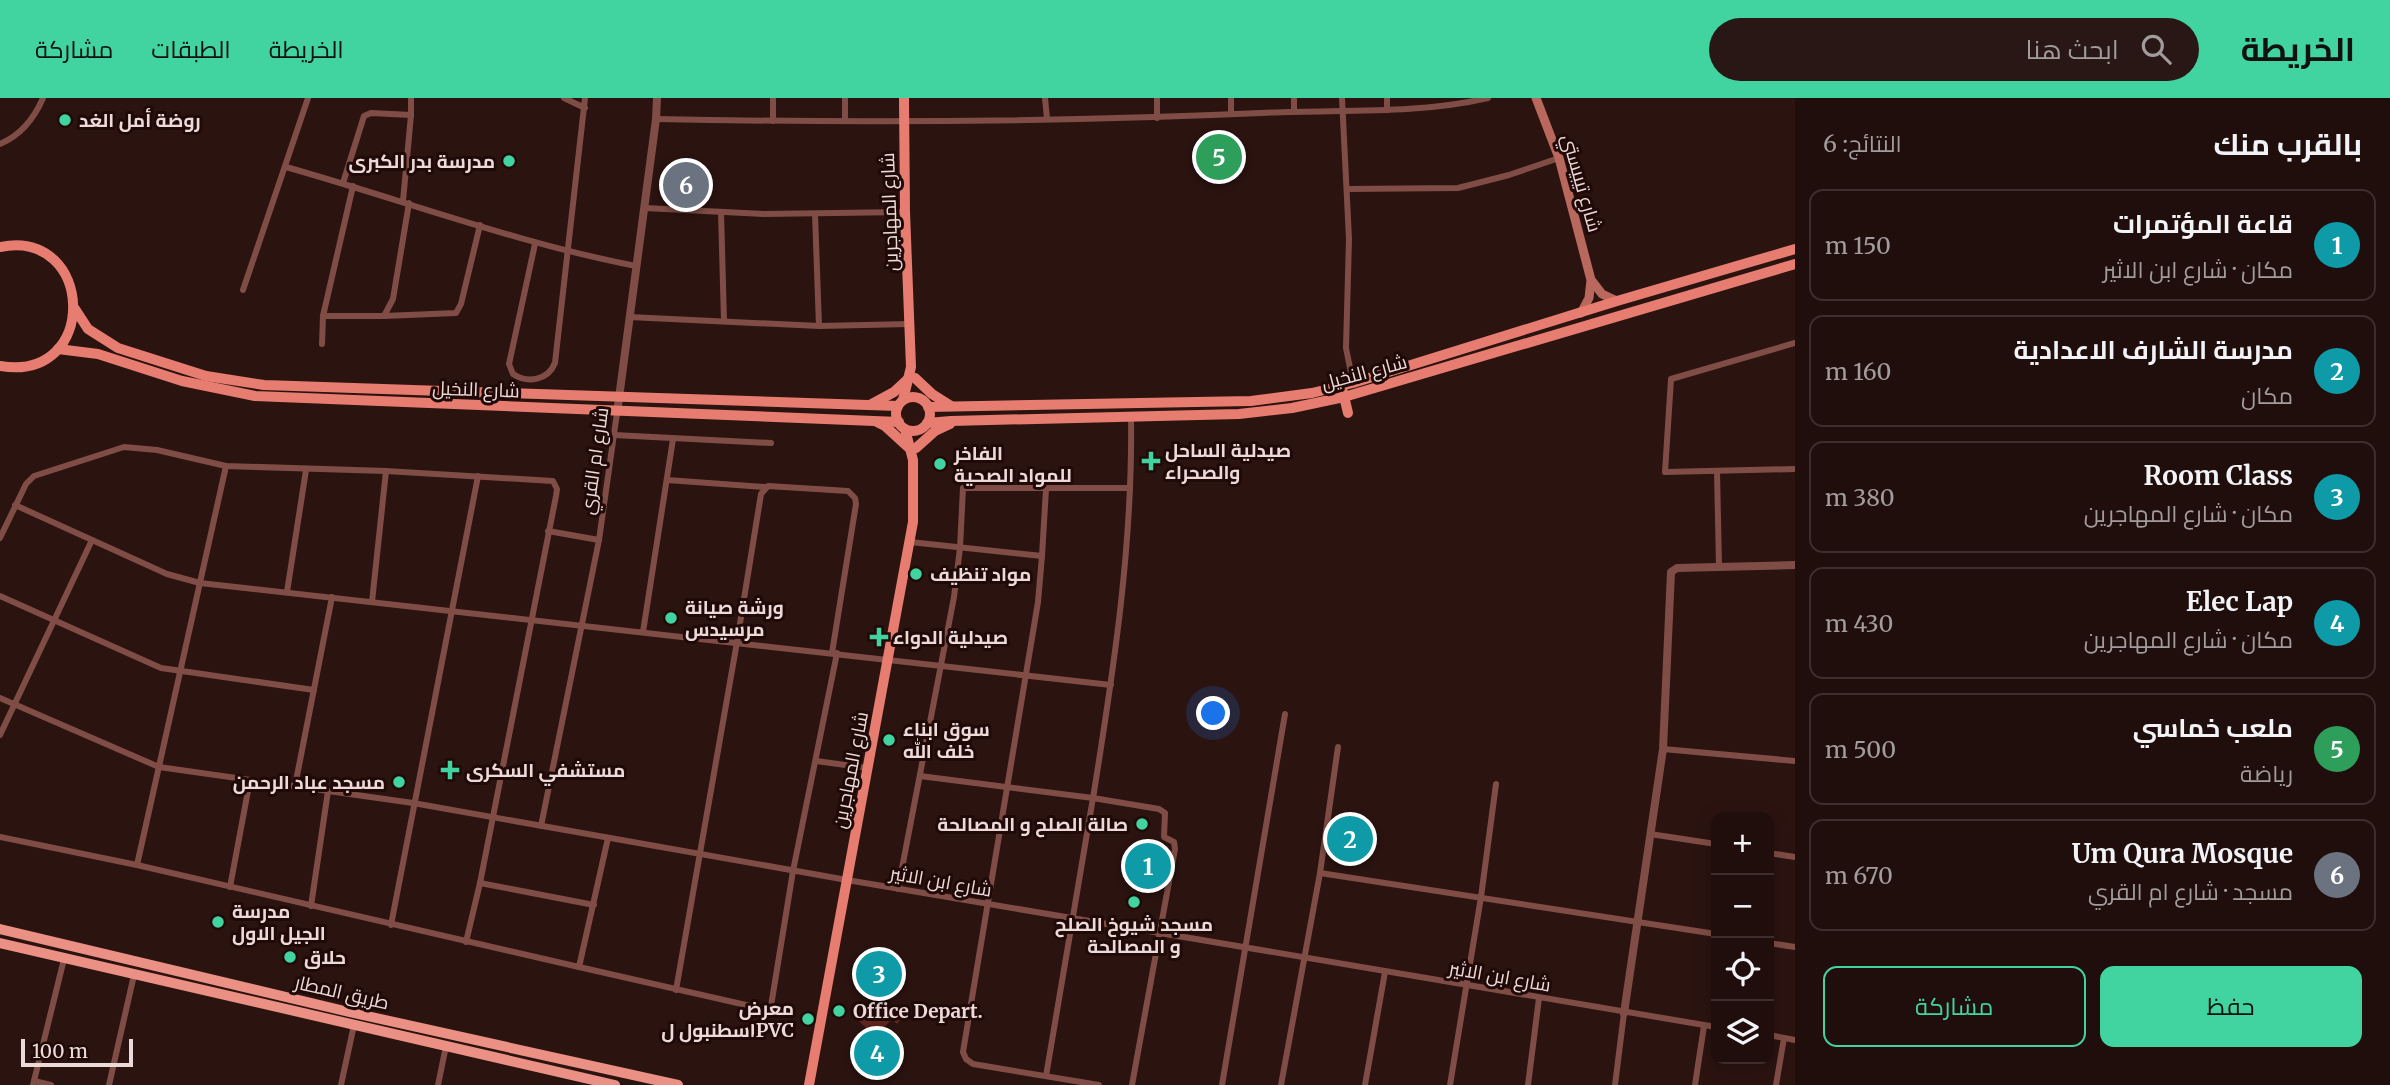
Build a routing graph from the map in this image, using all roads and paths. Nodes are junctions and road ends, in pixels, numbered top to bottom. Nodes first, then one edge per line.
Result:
1 (43, 98) edge
2 (308, 98) edge
3 (411, 98) edge
4 (564, 98) edge
5 (585, 98) edge
6 (657, 98) edge
7 (773, 98) edge
8 (845, 98) edge
9 (904, 98) edge
10 (1045, 98) edge
11 (1157, 98) edge
12 (1231, 98) edge
13 (1294, 98) edge
14 (1342, 98) edge
15 (1387, 98) edge
16 (1488, 98) edge
17 (1536, 98) edge
18 (1459, 101) edge
19 (585, 108) junction
20 (1387, 110) junction
21 (1294, 111) junction
22 (1342, 111) junction
23 (1231, 114) junction
24 (411, 115) junction
25 (1157, 118) junction
26 (656, 119) junction
27 (1047, 119) junction
28 (904, 120) junction
29 (773, 121) junction
30 (845, 121) junction
31 (0, 144) edge
32 (1559, 158) junction
33 (286, 167) junction
34 (343, 183) junction
35 (353, 186) junction
36 (1347, 189) junction
37 (406, 202) junction
38 (645, 208) junction
39 (721, 212) junction
40 (905, 212) junction
41 (815, 214) junction
42 (480, 225) junction
43 (535, 244) junction
44 (0, 247) edge
45 (1795, 249) edge
46 (568, 253) junction
47 (1795, 264) edge
48 (636, 266) junction
49 (1591, 280) junction
50 (243, 290) dead end
51 (1617, 301) junction
52 (75, 309) junction
53 (1581, 313) junction
54 (323, 316) junction
55 (384, 316) junction
56 (629, 317) junction
57 (724, 321) junction
58 (910, 324) junction
59 (819, 326) junction
60 (1534, 328) junction
61 (1537, 340) junction
62 (1795, 343) edge
63 (322, 344) dead end
64 (58, 349) junction
65 (0, 366) edge
66 (911, 375) junction
67 (1347, 389) junction
68 (618, 398) junction
69 (900, 403) junction
70 (925, 403) junction
71 (868, 405) junction
72 (952, 407) junction
73 (617, 412) junction
74 (1348, 413) dead end
75 (1238, 414) junction
76 (1176, 415) junction
77 (1131, 416) junction
78 (959, 421) junction
79 (876, 422) junction
80 (902, 425) junction
81 (923, 426) junction
82 (1239, 427) dead end
83 (1177, 429) dead end
84 (614, 435) junction
85 (673, 439) junction
86 (771, 443) dead end
87 (913, 449) junction
88 (226, 466) junction
89 (1795, 469) edge
90 (306, 470) junction
91 (386, 471) junction
92 (1717, 471) junction
93 (478, 476) junction
94 (667, 480) junction
95 (765, 488) junction
96 (1130, 488) junction
97 (1046, 489) junction
98 (15, 505) junction
99 (548, 531) junction
100 (0, 538) edge
101 (92, 540) junction
102 (598, 540) junction
103 (910, 542) junction
104 (960, 548) junction
105 (1042, 556) junction
106 (1795, 565) edge
107 (1719, 567) junction
108 (200, 583) junction
109 (287, 592) junction
110 (0, 596) edge
111 (332, 597) junction
112 (372, 602) junction
113 (451, 611) junction
114 (531, 620) junction
115 (54, 621) junction
116 (581, 625) junction
117 (643, 632) junction
118 (737, 642) junction
119 (835, 653) junction
120 (888, 659) junction
121 (940, 665) junction
122 (180, 672) junction
123 (1024, 675) junction
124 (1111, 685) junction
125 (314, 690) junction
126 (0, 698) edge
127 (15, 705) junction
128 (1285, 714) dead end
129 (0, 735) edge
130 (1338, 747) dead end
131 (1663, 748) junction
132 (816, 761) junction
133 (1795, 761) edge
134 (159, 767) junction
135 (868, 768) junction
136 (920, 776) junction
137 (250, 780) junction
138 (1496, 784) dead end
139 (295, 786) junction
140 (1006, 787) junction
141 (328, 791) junction
142 (1093, 798) junction
143 (413, 803) junction
144 (494, 818) junction
145 (541, 826) junction
146 (1650, 834) junction
147 (0, 837) edge
148 (608, 838) junction
149 (1711, 843) edge
150 (699, 854) junction
151 (1774, 854) edge
152 (1795, 857) edge
153 (137, 865) junction
154 (793, 871) junction
155 (1320, 873) junction
156 (847, 880) junction
157 (480, 883) junction
158 (230, 887) junction
159 (898, 889) junction
160 (1481, 897) junction
161 (594, 905) junction
162 (987, 905) junction
163 (311, 906) junction
164 (1073, 919) junction
165 (1637, 923) junction
166 (391, 925) junction
167 (0, 929) edge
168 (1711, 933) edge
169 (1160, 934) junction
170 (466, 942) junction
171 (0, 943) edge
172 (1774, 944) edge
173 (1795, 947) edge
174 (1246, 948) junction
175 (1305, 958) junction
176 (64, 959) junction
177 (579, 967) junction
178 (1385, 972) junction
179 (134, 975) junction
180 (1465, 986) junction
181 (676, 990) junction
182 (1539, 998) junction
183 (1624, 1013) junction
184 (354, 1026) junction
185 (1704, 1026) junction
186 (1711, 1027) edge
187 (1774, 1036) edge
188 (1784, 1038) junction
189 (1795, 1040) edge
190 (446, 1046) junction
191 (1046, 1076) junction
192 (566, 1079) edge
193 (34, 1083) edge
194 (51, 1085) edge
195 (109, 1085) edge
196 (341, 1085) edge
197 (438, 1085) edge
198 (615, 1085) edge
199 (678, 1085) edge
200 (808, 1085) edge
201 (1099, 1085) edge
202 (1132, 1085) edge
203 (1222, 1085) edge
204 (1281, 1085) edge
205 (1365, 1085) edge
206 (1450, 1085) edge
207 (1528, 1085) edge
208 (1615, 1085) edge
209 (1695, 1085) edge
210 (1776, 1085) edge

1 - 31 street
2 - 33 street
3 - 24 street
4 - 19 street
5 - 19 street
6 - 26 street, شارع ام القري
7 - 29 street
8 - 30 street
9 - 28 main road, شارع المهاجرين
10 - 27 street
11 - 25 street
12 - 23 street
13 - 21 street
14 - 22 street
15 - 20 street
16 - 18 street
17 - 32 main road, شارع تيبيستي
18 - 20 street
19 - 46 street
20 - 22 street
21 - 22 street
21 - 23 street
22 - 36 street
23 - 25 street
24 - 34 street
24 - 37 street
25 - 27 street
26 - 29 street
26 - 38 street, شارع ام القري
27 - 28 street
28 - 30 street
28 - 40 main road, شارع المهاجرين
29 - 30 street
32 - 36 street
32 - 49 main road, شارع تيبيستي
33 - 34 street
33 - 50 street
34 - 35 street
35 - 37 street
35 - 54 street
36 - 67 street
37 - 42 street
37 - 55 street
38 - 39 street
38 - 48 street, شارع ام القري
39 - 41 street
39 - 57 street
40 - 41 street
40 - 58 main road, شارع المهاجرين
41 - 59 street
42 - 43 street
42 - 55 street
43 - 46 street
43 - 46 street
44 - 52 main road
45 - 51 main road, شارع النخيل
46 - 48 street
47 - 61 main road, شارع النخيل
48 - 56 street, شارع ام القري
49 - 51 main road
49 - 53 main road
51 - 53 main road, شارع النخيل
52 - 64 main road
52 - 68 main road, شارع النخيل
53 - 60 main road, شارع النخيل
54 - 55 street
54 - 63 street
56 - 57 street
56 - 68 street, شارع ام القري
57 - 59 street
58 - 59 street
58 - 66 main road, شارع المهاجرين
60 - 61 main road
60 - 67 main road, شارع النخيل
61 - 67 main road, شارع النخيل
62 - 92 street
64 - 65 main road
64 - 73 main road, شارع النخيل
66 - 69 main road, شارع المهاجرين
66 - 70 main road, شارع المهاجرين
66 - 71 main road
66 - 72 main road
67 - 72 main road, شارع النخيل
67 - 74 main road
67 - 75 main road, شارع النخيل
68 - 71 main road, شارع النخيل
68 - 73 street, شارع ام القري
69 - 70 main road
69 - 71 main road, شارع النخيل
69 - 80 main road
70 - 72 main road, شارع النخيل
70 - 81 main road
73 - 79 main road, شارع النخيل
73 - 84 street, شارع ام القري
75 - 76 main road, شارع النخيل
75 - 82 main road
76 - 77 main road, شارع النخيل
76 - 83 main road
77 - 78 main road, شارع النخيل
77 - 96 street
78 - 81 main road, شارع النخيل
78 - 87 main road
79 - 80 main road, شارع النخيل
79 - 87 main road
80 - 81 main road
80 - 87 main road, شارع المهاجرين
81 - 87 main road, شارع المهاجرين
84 - 85 street
84 - 102 street, شارع ام القري
85 - 86 street
85 - 94 street
87 - 103 main road, شارع المهاجرين
88 - 90 street
88 - 98 street
88 - 108 street
89 - 92 street
90 - 91 street
90 - 109 street
91 - 93 street
91 - 112 street
92 - 107 street
93 - 99 street
93 - 113 street
94 - 95 street
94 - 117 street
95 - 118 street
95 - 119 street
96 - 97 street
96 - 124 street
97 - 104 street
97 - 105 street
98 - 100 street
98 - 101 street
99 - 102 street
99 - 114 street
101 - 108 street
101 - 115 street
102 - 116 street, شارع ام القري
103 - 104 street
103 - 120 main road, شارع المهاجرين
104 - 105 street
104 - 121 street
105 - 123 street
106 - 107 street
107 - 131 street
108 - 109 street
108 - 122 street
109 - 111 street
110 - 115 street
111 - 112 street
111 - 125 street
112 - 113 street
113 - 114 street
113 - 143 street
114 - 116 street
114 - 144 street
115 - 122 street
115 - 127 street
116 - 117 street
116 - 145 street, شارع ام القري
117 - 118 street
118 - 119 street
118 - 150 street
119 - 120 street
119 - 132 street
120 - 121 street
120 - 135 main road, شارع المهاجرين
121 - 123 street
121 - 136 street
122 - 125 street
122 - 134 street
123 - 124 street
123 - 140 street
124 - 142 street
125 - 139 street
126 - 127 street, شارع ابن الاثير
127 - 129 street
127 - 134 street, شارع ابن الاثير
128 - 174 street
130 - 155 street
131 - 133 street
131 - 146 street
132 - 135 street
132 - 154 street
134 - 137 street, شارع ابن الاثير
134 - 153 street
135 - 156 main road, شارع المهاجرين
136 - 140 street
136 - 159 street
137 - 139 street, شارع ابن الاثير
137 - 158 street
138 - 160 street
139 - 141 street, شارع ابن الاثير
140 - 142 street
140 - 162 street
141 - 143 street, شارع ابن الاثير
141 - 163 street
142 - 164 street
142 - 169 street
143 - 144 street, شارع ابن الاثير
143 - 166 street
144 - 145 street, شارع ابن الاثير
144 - 157 street
145 - 148 street, شارع ابن الاثير
146 - 149 street
146 - 165 street
147 - 153 street
148 - 150 street, شارع ابن الاثير
148 - 161 street
150 - 154 street, شارع ابن الاثير
150 - 181 street
151 - 152 street
153 - 158 street
154 - 156 street, شارع ابن الاثير
154 - 181 street
155 - 160 street
155 - 175 street
156 - 159 street, شارع ابن الاثير
156 - 200 main road, شارع المهاجرين
157 - 161 street
157 - 170 street
158 - 163 street
159 - 162 street, شارع ابن الاثير
160 - 165 street
160 - 180 street
161 - 177 street
162 - 164 street, شارع ابن الاثير
162 - 191 street
163 - 166 street
164 - 169 street, شارع ابن الاثير
164 - 191 street
165 - 168 street
165 - 183 street
166 - 170 street
167 - 199 highway, طريق المطار
169 - 174 street, شارع ابن الاثير
169 - 202 street
170 - 177 street
171 - 176 highway, طريق المطار
172 - 173 street
174 - 175 street, شارع ابن الاثير
174 - 203 street
175 - 178 street, شارع ابن الاثير
175 - 204 street
176 - 179 highway, طريق المطار
176 - 193 street
177 - 181 street
178 - 180 street, شارع ابن الاثير
178 - 205 street
179 - 184 highway, طريق المطار
179 - 195 street
180 - 182 street, شارع ابن الاثير
180 - 206 street
182 - 183 street, شارع ابن الاثير
182 - 207 street
183 - 185 street, شارع ابن الاثير
183 - 208 street
184 - 190 highway, طريق المطار
184 - 196 street
185 - 186 street, شارع ابن الاثير
185 - 209 street
187 - 188 street
188 - 189 street
188 - 210 street
190 - 192 highway, طريق المطار
190 - 197 street
191 - 201 street
192 - 198 highway, طريق المطار
193 - 194 street

